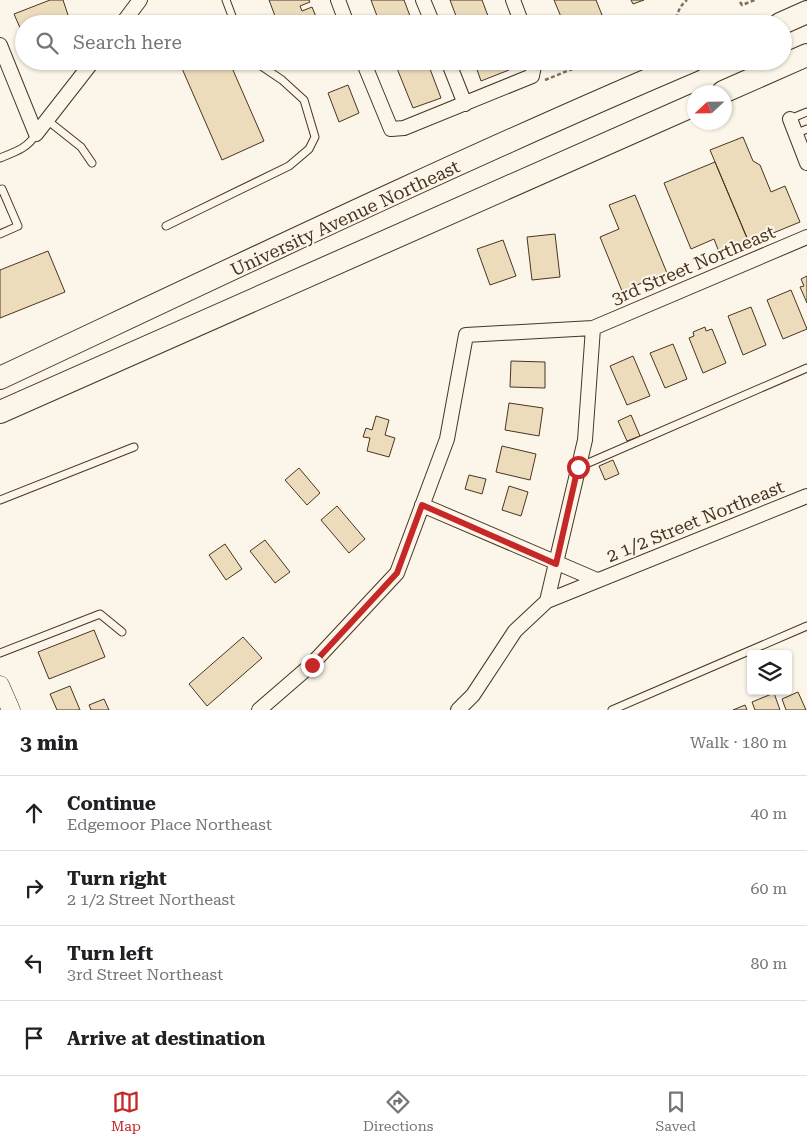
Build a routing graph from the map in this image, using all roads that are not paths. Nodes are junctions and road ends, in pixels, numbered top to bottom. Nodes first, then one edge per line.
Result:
1 (226, 0) edge
2 (338, 0) edge
3 (423, 0) edge
4 (513, 0) edge
5 (136, 2) edge
6 (807, 12) edge
7 (128, 15) edge
8 (232, 15) edge
9 (344, 15) edge
10 (429, 15) edge
11 (519, 15) edge
12 (792, 19) edge
13 (0, 45) edge
14 (807, 55) edge
15 (792, 62) edge
16 (86, 70) edge
17 (267, 70) edge
18 (367, 70) edge
19 (451, 70) edge
20 (533, 70) edge
21 (671, 70) edge
22 (773, 70) edge
23 (732, 88) edge
24 (464, 104) junction
25 (687, 108) edge
26 (807, 112) edge
27 (790, 119) joint
28 (47, 120) junction
29 (801, 131) edge
30 (36, 134) junction
31 (0, 158) edge
32 (92, 163) dead end
33 (807, 163) edge
34 (0, 190) edge
35 (166, 226) dead end
36 (0, 234) edge
37 (807, 237) edge
38 (593, 328) junction
39 (807, 368) edge
40 (0, 378) edge
41 (0, 412) edge
42 (134, 447) dead end
43 (578, 467) junction
44 (807, 496) edge
45 (0, 500) edge
46 (422, 505) junction
47 (556, 564) junction
48 (597, 580) junction
49 (547, 601) junction
50 (807, 626) edge
51 (122, 632) dead end
52 (0, 653) edge
53 (0, 685) edge
54 (10, 710) edge
55 (259, 710) edge
56 (458, 710) edge
57 (612, 710) edge

1 - 8 lane
2 - 9 street
3 - 10 street
4 - 11 street
5 - 7 street
6 - 12 main road
13 - 30 street
14 - 15 main road
16 - 28 street
17 - 35 lane
18 - 24 street
19 - 24 street
20 - 24 street
21 - 40 main road, University Avenue Northeast
22 - 23 main road
25 - 41 main road, University Avenue Northeast
26 - 27 lane
27 - 29 street
28 - 30 street
28 - 32 lane
29 - 33 street
30 - 31 lane
34 - 36 lane
37 - 38 street, 3rd Street Northeast
38 - 43 street
38 - 46 street, 3rd Street Northeast
39 - 43 lane
42 - 45 lane
43 - 47 street
44 - 48 street, 2 1/2 Street Northeast
46 - 47 street, 2 1/2 Street Northeast
46 - 55 street
47 - 48 street, 2 1/2 Street Northeast
47 - 49 street
48 - 49 street, 2 1/2 Street Northeast
49 - 56 street
50 - 57 lane
51 - 52 lane
53 - 54 street

